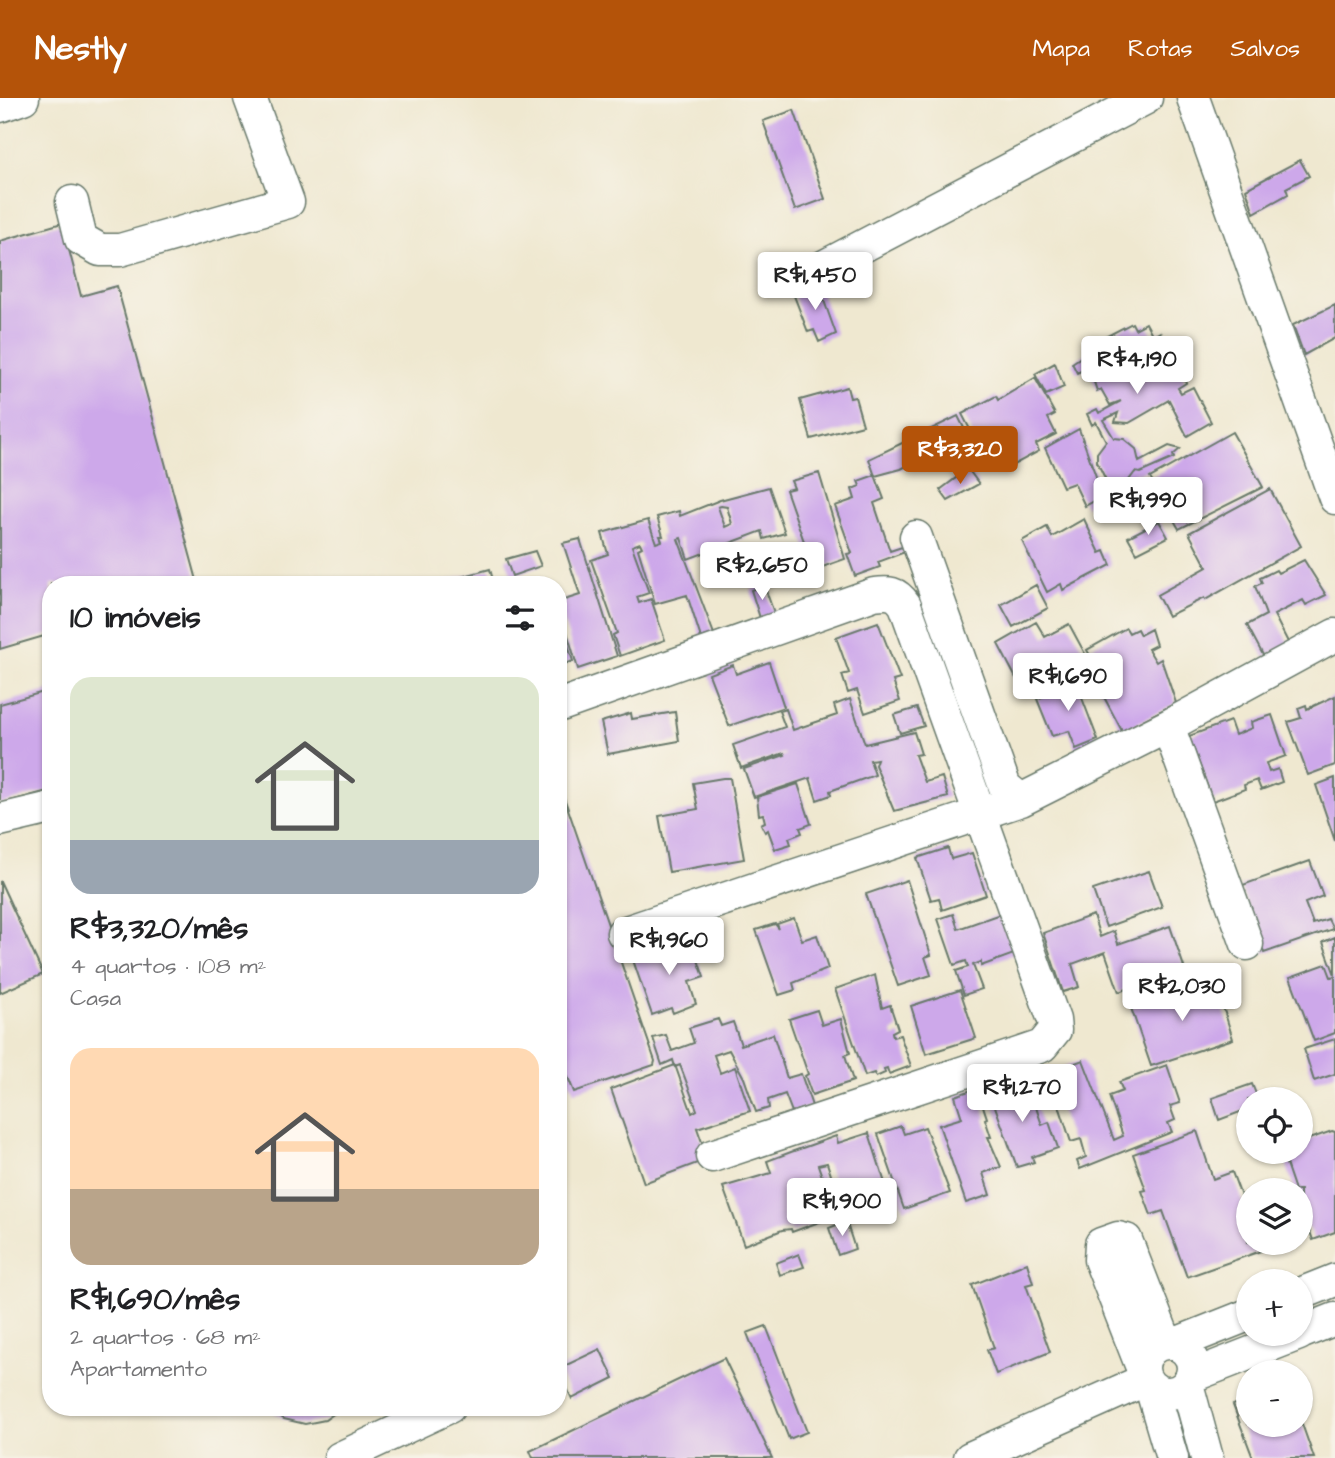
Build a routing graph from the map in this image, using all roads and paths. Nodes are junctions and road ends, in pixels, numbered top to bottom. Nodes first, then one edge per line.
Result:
1 (23, 98) edge
2 (250, 98) edge
3 (1146, 98) edge
4 (1193, 98) edge
5 (0, 106) edge
6 (72, 202) dead end
7 (823, 267) dead end
8 (1335, 498) edge
9 (916, 537) dead end
10 (1335, 635) edge
11 (567, 703) edge
12 (1168, 726) junction
13 (1021, 800) junction
14 (42, 810) edge
15 (981, 816) junction
16 (0, 820) edge
17 (623, 933) dead end
18 (1247, 944) dead end
19 (712, 1156) dead end
20 (1335, 1280) edge
21 (1313, 1289) edge
22 (1236, 1319) edge
23 (1335, 1319) edge
24 (1313, 1328) edge
25 (1170, 1344) junction
26 (1269, 1346) edge
27 (1146, 1379) junction
28 (1189, 1380) junction
29 (430, 1416) edge
30 (340, 1458) edge
31 (970, 1458) edge
32 (1172, 1458) edge
33 (1207, 1458) edge

1 - 5 street
2 - 6 street
3 - 7 street
4 - 8 street
9 - 13 street
10 - 12 street
11 - 15 street
12 - 13 street
12 - 18 street
13 - 15 street
14 - 16 street
15 - 17 street
15 - 19 street
20 - 21 street
22 - 25 street
23 - 24 street
25 - 27 street
25 - 27 street
25 - 28 street
26 - 28 street
27 - 28 street
27 - 31 street
27 - 32 street
28 - 33 street
29 - 30 street

